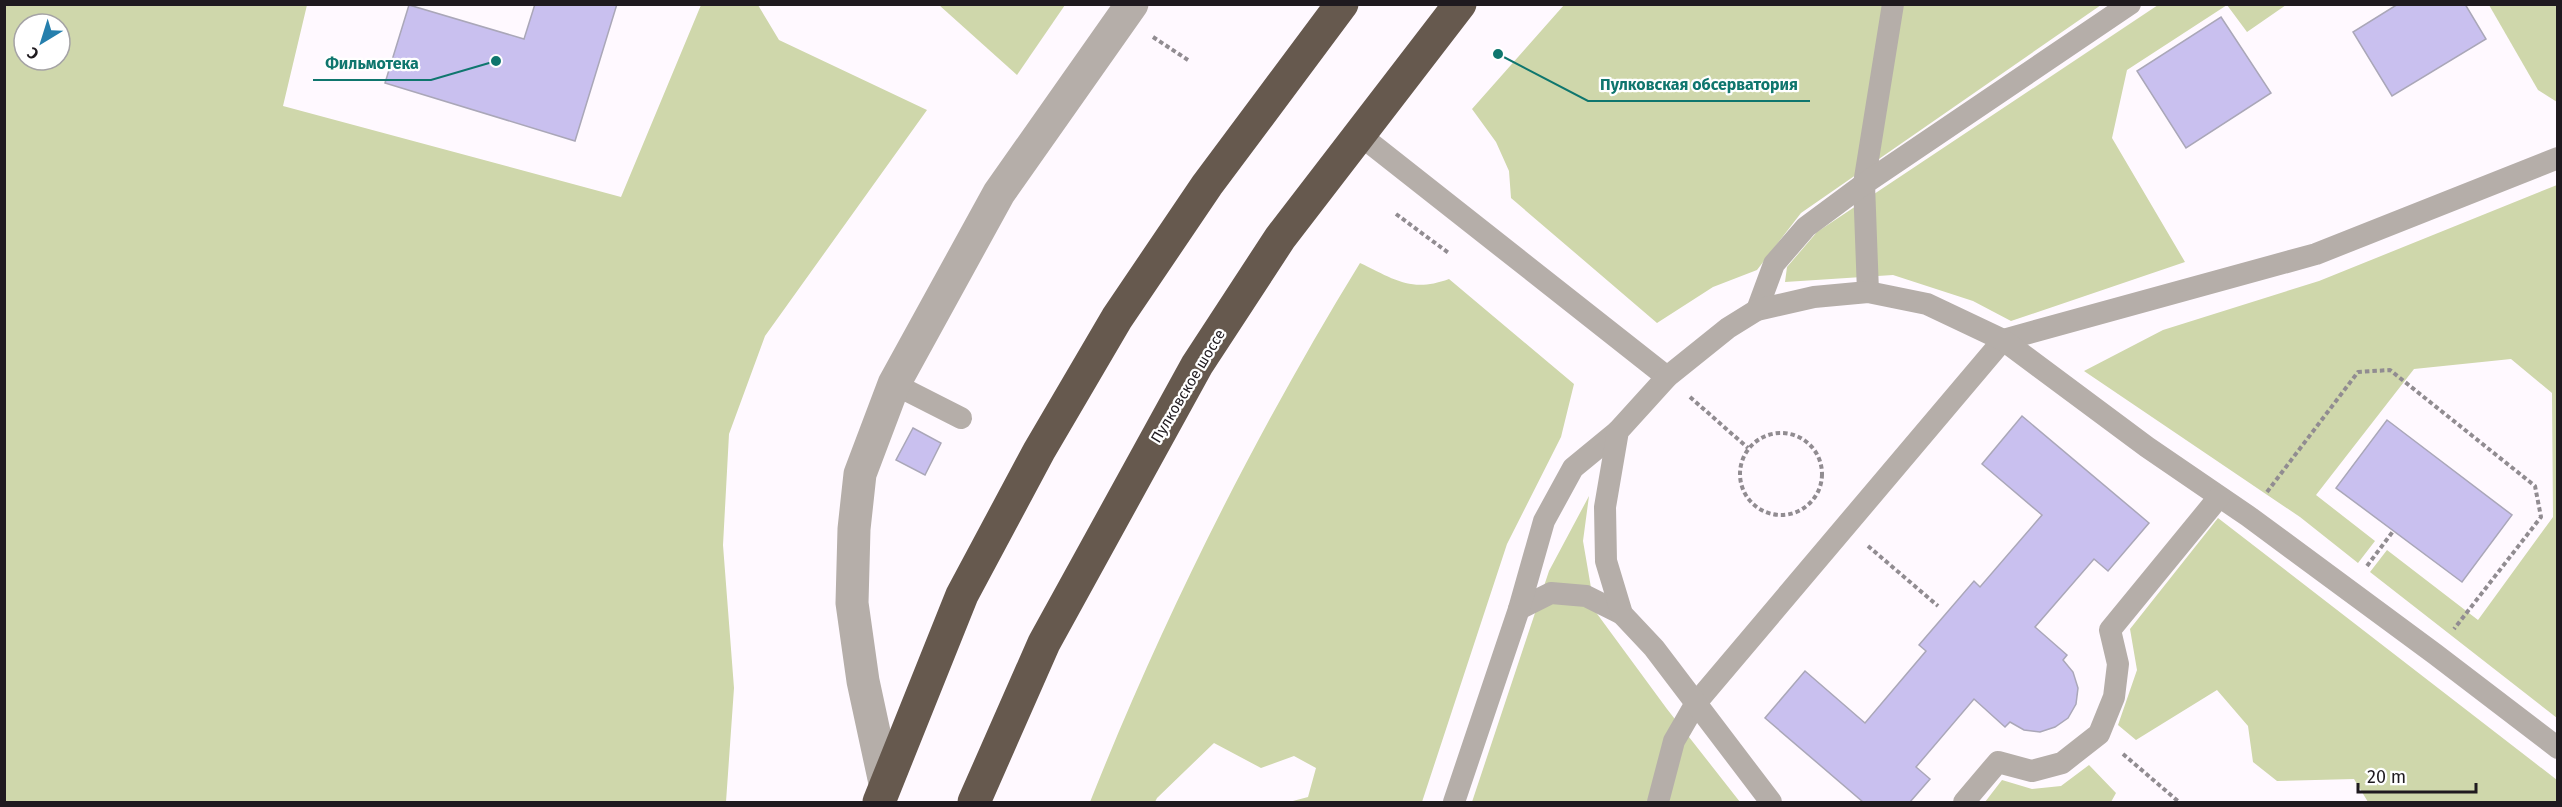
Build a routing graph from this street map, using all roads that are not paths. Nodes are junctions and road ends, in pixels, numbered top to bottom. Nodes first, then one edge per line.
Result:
1 (1132, 4) edge
2 (1342, 4) edge
3 (1460, 4) edge
4 (1893, 4) edge
5 (2130, 4) edge
6 (1360, 135) junction
7 (2558, 158) edge
8 (1864, 184) junction
9 (1868, 292) junction
10 (1757, 310) junction
11 (2003, 340) junction
12 (1667, 377) junction
13 (894, 384) junction
14 (961, 418) dead end
15 (1618, 430) junction
16 (2219, 497) junction
17 (1519, 609) junction
18 (1622, 614) junction
19 (1696, 703) junction
20 (2558, 748) edge
21 (882, 793) edge
22 (974, 802) edge
23 (1454, 802) edge
24 (1658, 802) edge
25 (1771, 802) edge
26 (1964, 802) edge

1 - 13 street
2 - 21 highway
3 - 6 highway, Пулковское шоссе
4 - 8 lane
5 - 8 lane
6 - 12 lane
6 - 22 highway, Пулковское шоссе
7 - 11 lane
8 - 9 lane
8 - 10 lane
9 - 10 lane
9 - 11 lane
10 - 12 lane
11 - 16 lane
11 - 19 lane
12 - 15 lane
13 - 14 lane
13 - 21 street
15 - 17 lane
15 - 18 lane
16 - 20 lane
16 - 26 lane
17 - 18 lane
17 - 23 lane
18 - 19 lane
19 - 24 lane
19 - 25 lane

